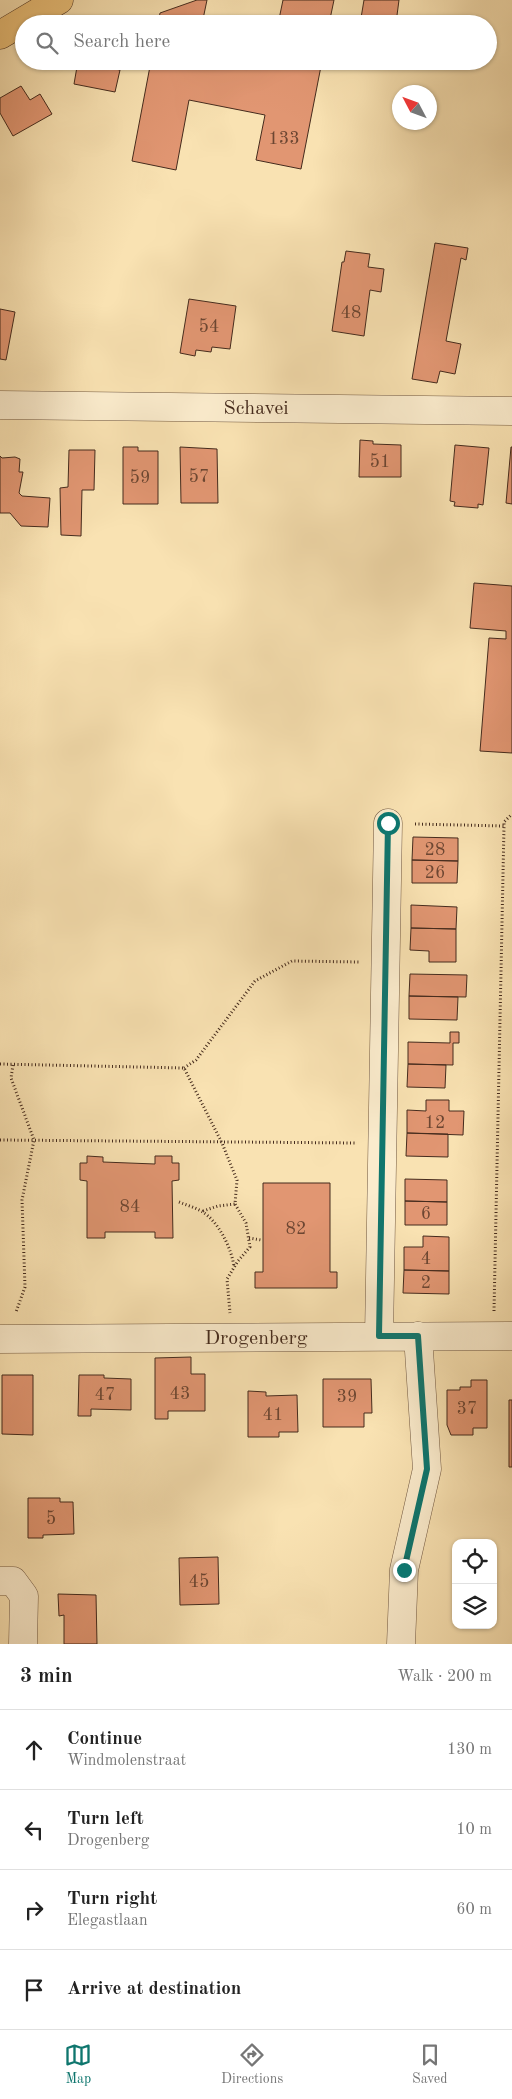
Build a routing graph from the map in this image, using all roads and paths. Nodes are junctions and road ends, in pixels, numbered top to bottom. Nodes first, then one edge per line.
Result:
1 (59, 0) edge
2 (34, 15) edge
3 (15, 26) edge
4 (0, 35) edge
5 (0, 405) edge
6 (512, 411) edge
7 (512, 814) edge
8 (388, 823) joint
9 (504, 826) junction
10 (387, 963) junction
11 (0, 1064) edge
12 (13, 1065) junction
13 (184, 1068) junction
14 (0, 1140) edge
15 (34, 1140) junction
16 (222, 1142) junction
17 (383, 1143) junction
18 (179, 1202) dead end
19 (235, 1204) junction
20 (203, 1211) junction
21 (249, 1238) junction
22 (260, 1240) dead end
23 (234, 1268) junction
24 (379, 1336) junction
25 (418, 1336) junction
26 (503, 1336) edge
27 (232, 1337) junction
28 (4, 1339) edge
29 (0, 1581) edge
30 (23, 1644) edge
31 (401, 1644) edge

1 - 2 main road
3 - 4 main road
5 - 6 street, Schavei
7 - 9 path
8 - 9 path
8 - 10 street
9 - 26 path
10 - 13 path
10 - 17 street
11 - 12 path
12 - 13 path
12 - 15 path
13 - 16 path
14 - 15 path
15 - 16 path
15 - 28 path
16 - 17 path
16 - 19 path
17 - 24 street
18 - 20 path
19 - 20 path
19 - 21 path
20 - 23 path
21 - 22 path
21 - 23 path
23 - 27 path
24 - 25 street, Drogenberg
24 - 27 street, Drogenberg
25 - 26 street, Drogenberg
25 - 31 street
27 - 28 street, Drogenberg
29 - 30 street

